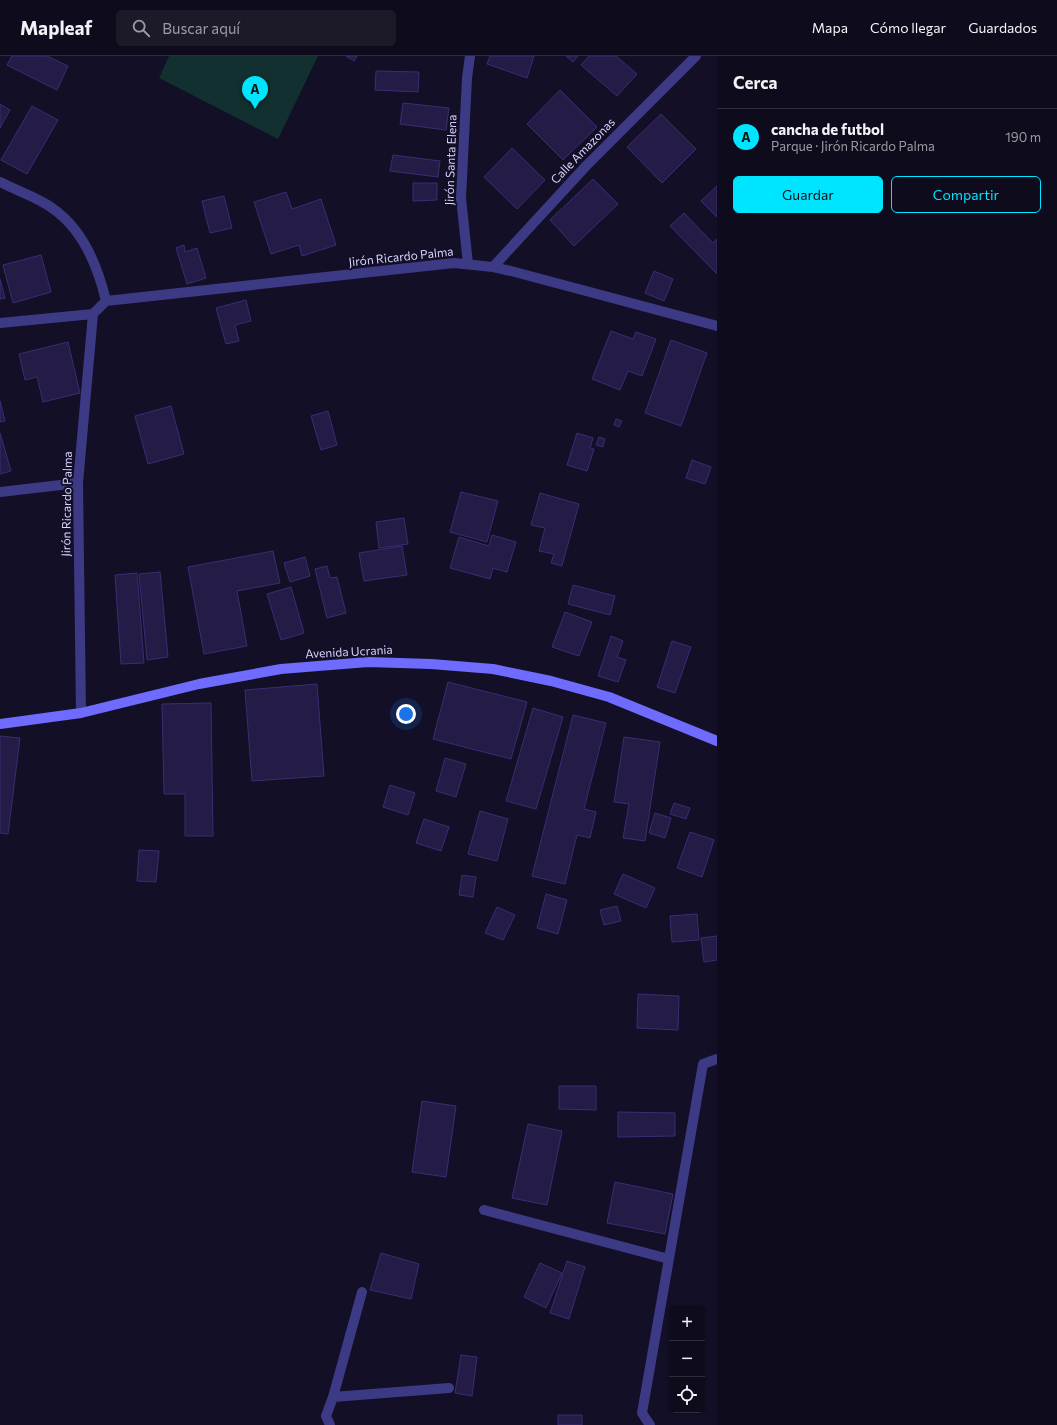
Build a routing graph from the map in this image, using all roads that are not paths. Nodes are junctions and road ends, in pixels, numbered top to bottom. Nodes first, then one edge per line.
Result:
1 (470, 56) edge
2 (696, 56) edge
3 (0, 182) edge
4 (468, 264) junction
5 (493, 267) junction
6 (106, 301) junction
7 (92, 314) junction
8 (0, 323) edge
9 (717, 326) edge
10 (78, 483) junction
11 (0, 492) edge
12 (81, 713) junction
13 (0, 724) edge
14 (717, 741) edge
15 (717, 1059) edge
16 (484, 1210) dead end
17 (669, 1259) junction
18 (362, 1292) dead end
19 (449, 1388) dead end
20 (333, 1397) junction
21 (330, 1425) edge
22 (650, 1425) edge

1 - 4 street, Jirón Santa Elena
2 - 5 street, Calle Amazonas
3 - 6 street
4 - 5 street, Jirón Ricardo Palma
4 - 6 street, Jirón Ricardo Palma
5 - 9 street, Jirón Ricardo Palma
6 - 7 street
7 - 8 street
7 - 10 street, Jirón Ricardo Palma
10 - 11 street
10 - 12 street, Jirón Ricardo Palma
12 - 13 main road, Avenida Ucrania
12 - 14 main road, Avenida Ucrania
15 - 17 street
16 - 17 street
17 - 22 street
18 - 20 street
19 - 20 street
20 - 21 street

